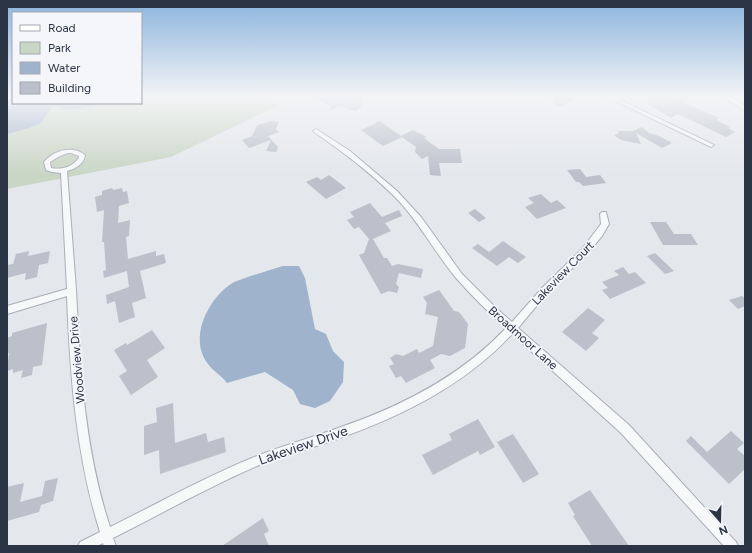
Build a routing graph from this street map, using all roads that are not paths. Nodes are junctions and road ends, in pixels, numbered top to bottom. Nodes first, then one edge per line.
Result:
1 (664, 123) edge
2 (316, 131) dead end
3 (710, 145) dead end
4 (64, 170) junction
5 (604, 214) dead end
6 (72, 291) junction
7 (7, 310) edge
8 (512, 329) junction
9 (107, 536) junction
10 (84, 546) edge
11 (110, 546) edge
12 (732, 546) edge

1 - 3 street
2 - 8 street, Broadmoor Lane
4 - 4 street
4 - 6 street, Woodview Drive
5 - 8 street, Lakeview Court
6 - 7 street
6 - 9 street, Woodview Drive
8 - 9 street, Lakeview Drive
8 - 12 street, Broadmoor Lane
9 - 10 street, Lakeview Drive
9 - 11 street, Woodview Drive

